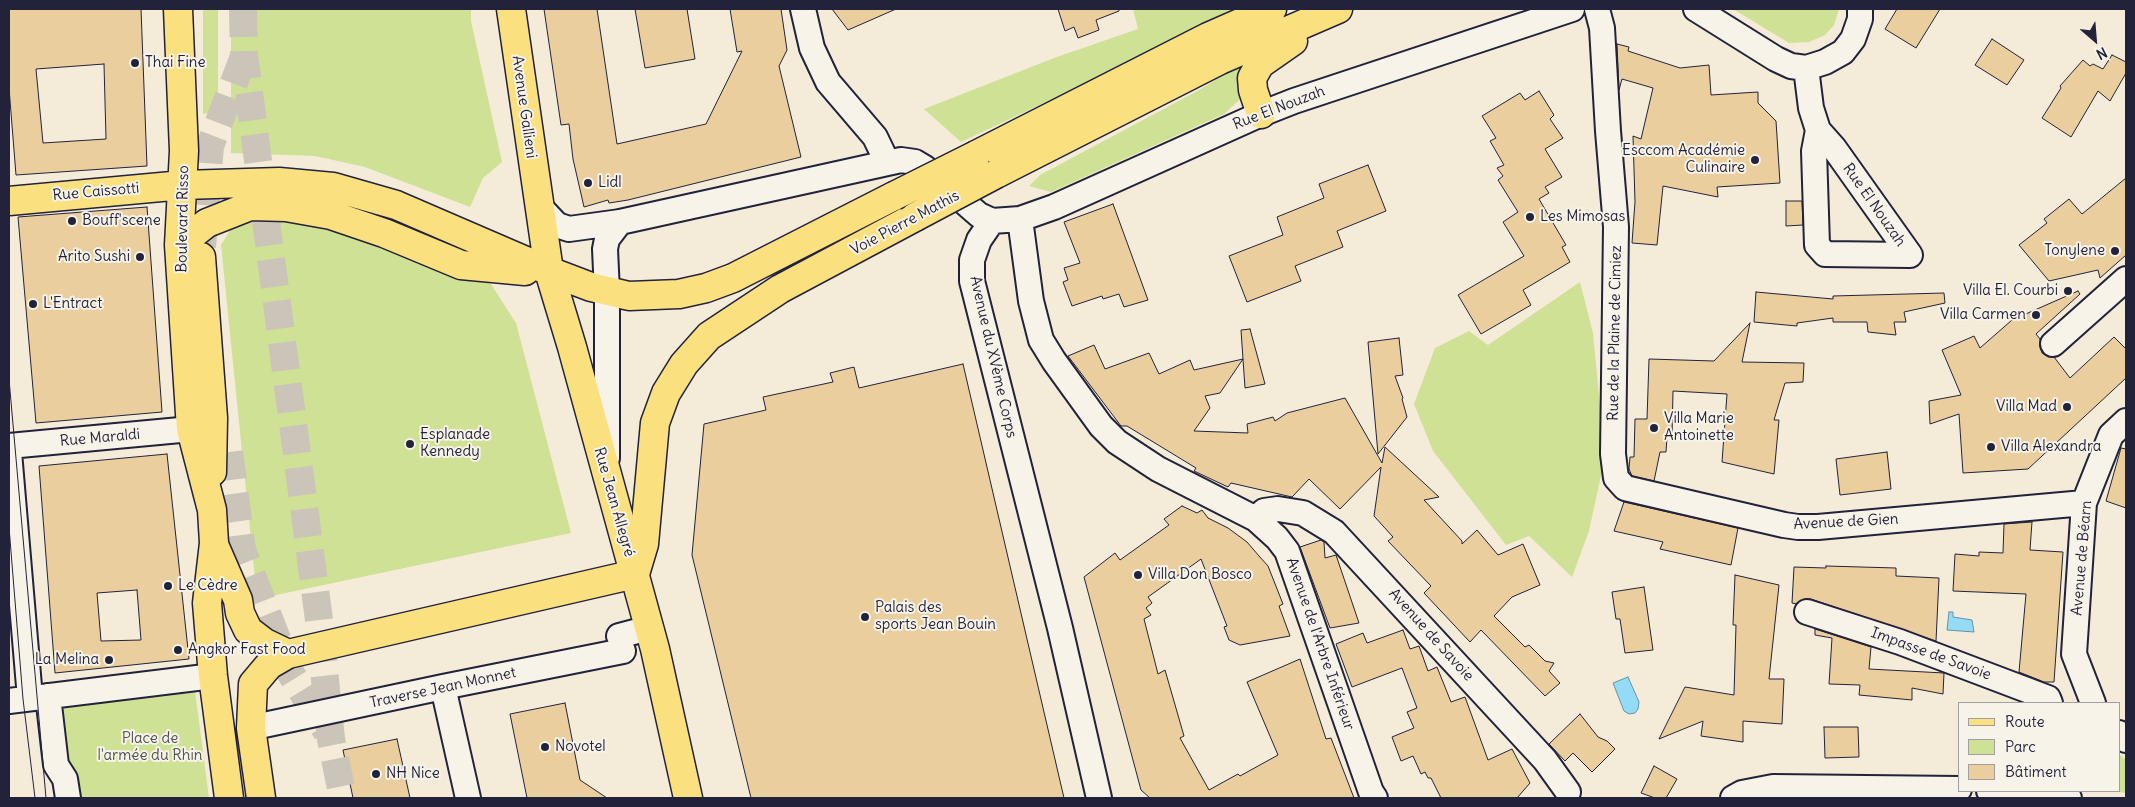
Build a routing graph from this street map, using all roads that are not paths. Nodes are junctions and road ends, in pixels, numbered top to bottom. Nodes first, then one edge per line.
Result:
1 (178, 9) edge
2 (511, 9) edge
3 (802, 9) edge
4 (1272, 9) edge
5 (1339, 9) edge
6 (1572, 9) edge
7 (1597, 9) edge
8 (1696, 9) edge
9 (1860, 9) edge
10 (1806, 68) junction
11 (1261, 114) junction
12 (1818, 130) junction
13 (887, 162) junction
14 (183, 185) junction
15 (9, 200) edge
16 (538, 206) junction
17 (232, 214) junction
18 (1020, 219) junction
19 (992, 221) junction
20 (620, 222) junction
21 (190, 251) junction
22 (549, 271) junction
23 (2126, 279) edge
24 (608, 292) junction
25 (2053, 344) dead end
26 (2126, 421) edge
27 (191, 429) junction
28 (9, 446) edge
29 (9, 452) edge
30 (229, 452) tunnel mouth
31 (1616, 478) joint
32 (607, 479) junction
33 (2084, 503) junction
34 (212, 510) junction
35 (1256, 519) junction
36 (214, 543) junction
37 (635, 574) junction
38 (1807, 612) dead end
39 (626, 640) dead end
40 (288, 654) junction
41 (213, 676) junction
42 (444, 687) junction
43 (29, 698) edge
44 (2050, 702) edge
45 (2093, 702) edge
46 (264, 725) dead end
47 (1951, 792) edge
48 (2010, 792) edge
49 (2055, 794) edge
50 (1573, 796) edge
51 (68, 798) edge
52 (229, 798) edge
53 (261, 798) edge
54 (468, 798) edge
55 (688, 798) edge
56 (1099, 798) edge
57 (1376, 798) edge
58 (1733, 798) edge

1 - 14 main road, Boulevard Risso
2 - 16 main road, Avenue Gallieni
3 - 13 street
4 - 24 main road, Voie Pierre Mathis, bridge
5 - 11 main road
5 - 37 main road, Voie Pierre Mathis, bridge
6 - 11 street, Rue El Nouzah
7 - 31 street, Rue de la Plaine de Cimiez
8 - 10 street
9 - 10 street
10 - 12 street, Rue El Nouzah
11 - 18 street, Rue El Nouzah
12 - 12 street, Rue El Nouzah
13 - 19 street
13 - 20 street
14 - 15 main road, Rue Caissotti
14 - 21 main road, Boulevard Risso
14 - 22 main road, Rue Caissotti
16 - 20 street
16 - 22 main road, Rue Jean Allegré
17 - 21 main road
17 - 22 main road
17 - 30 main road
18 - 19 street, Rue El Nouzah
18 - 35 street, Avenue de l'Arbre Inférieur
19 - 56 street, Avenue du XVème Corps
20 - 24 street
21 - 27 main road, Boulevard Risso
21 - 34 main road
22 - 24 main road, Voie Pierre Mathis
22 - 32 main road, Rue Jean Allegré
23 - 25 street
24 - 32 street
26 - 33 street, Avenue de Béarn
27 - 28 street, Rue Maraldi
27 - 34 main road, Boulevard Risso
29 - 43 street
31 - 33 street, Avenue de Gien
32 - 37 main road, Rue Jean Allegré
33 - 45 street, Avenue de Béarn
34 - 36 main road
35 - 50 street, Avenue de Savoie
35 - 57 street, Avenue de l'Arbre Inférieur
36 - 40 main road
36 - 41 main road
37 - 40 main road
37 - 55 main road, Rue Jean Allegré
38 - 44 street, Impasse de Savoie
39 - 42 street, Traverse Jean Monnet
40 - 53 main road
41 - 43 street
41 - 52 main road
42 - 46 street, Traverse Jean Monnet
42 - 54 street
43 - 51 street
47 - 58 street
48 - 49 street

